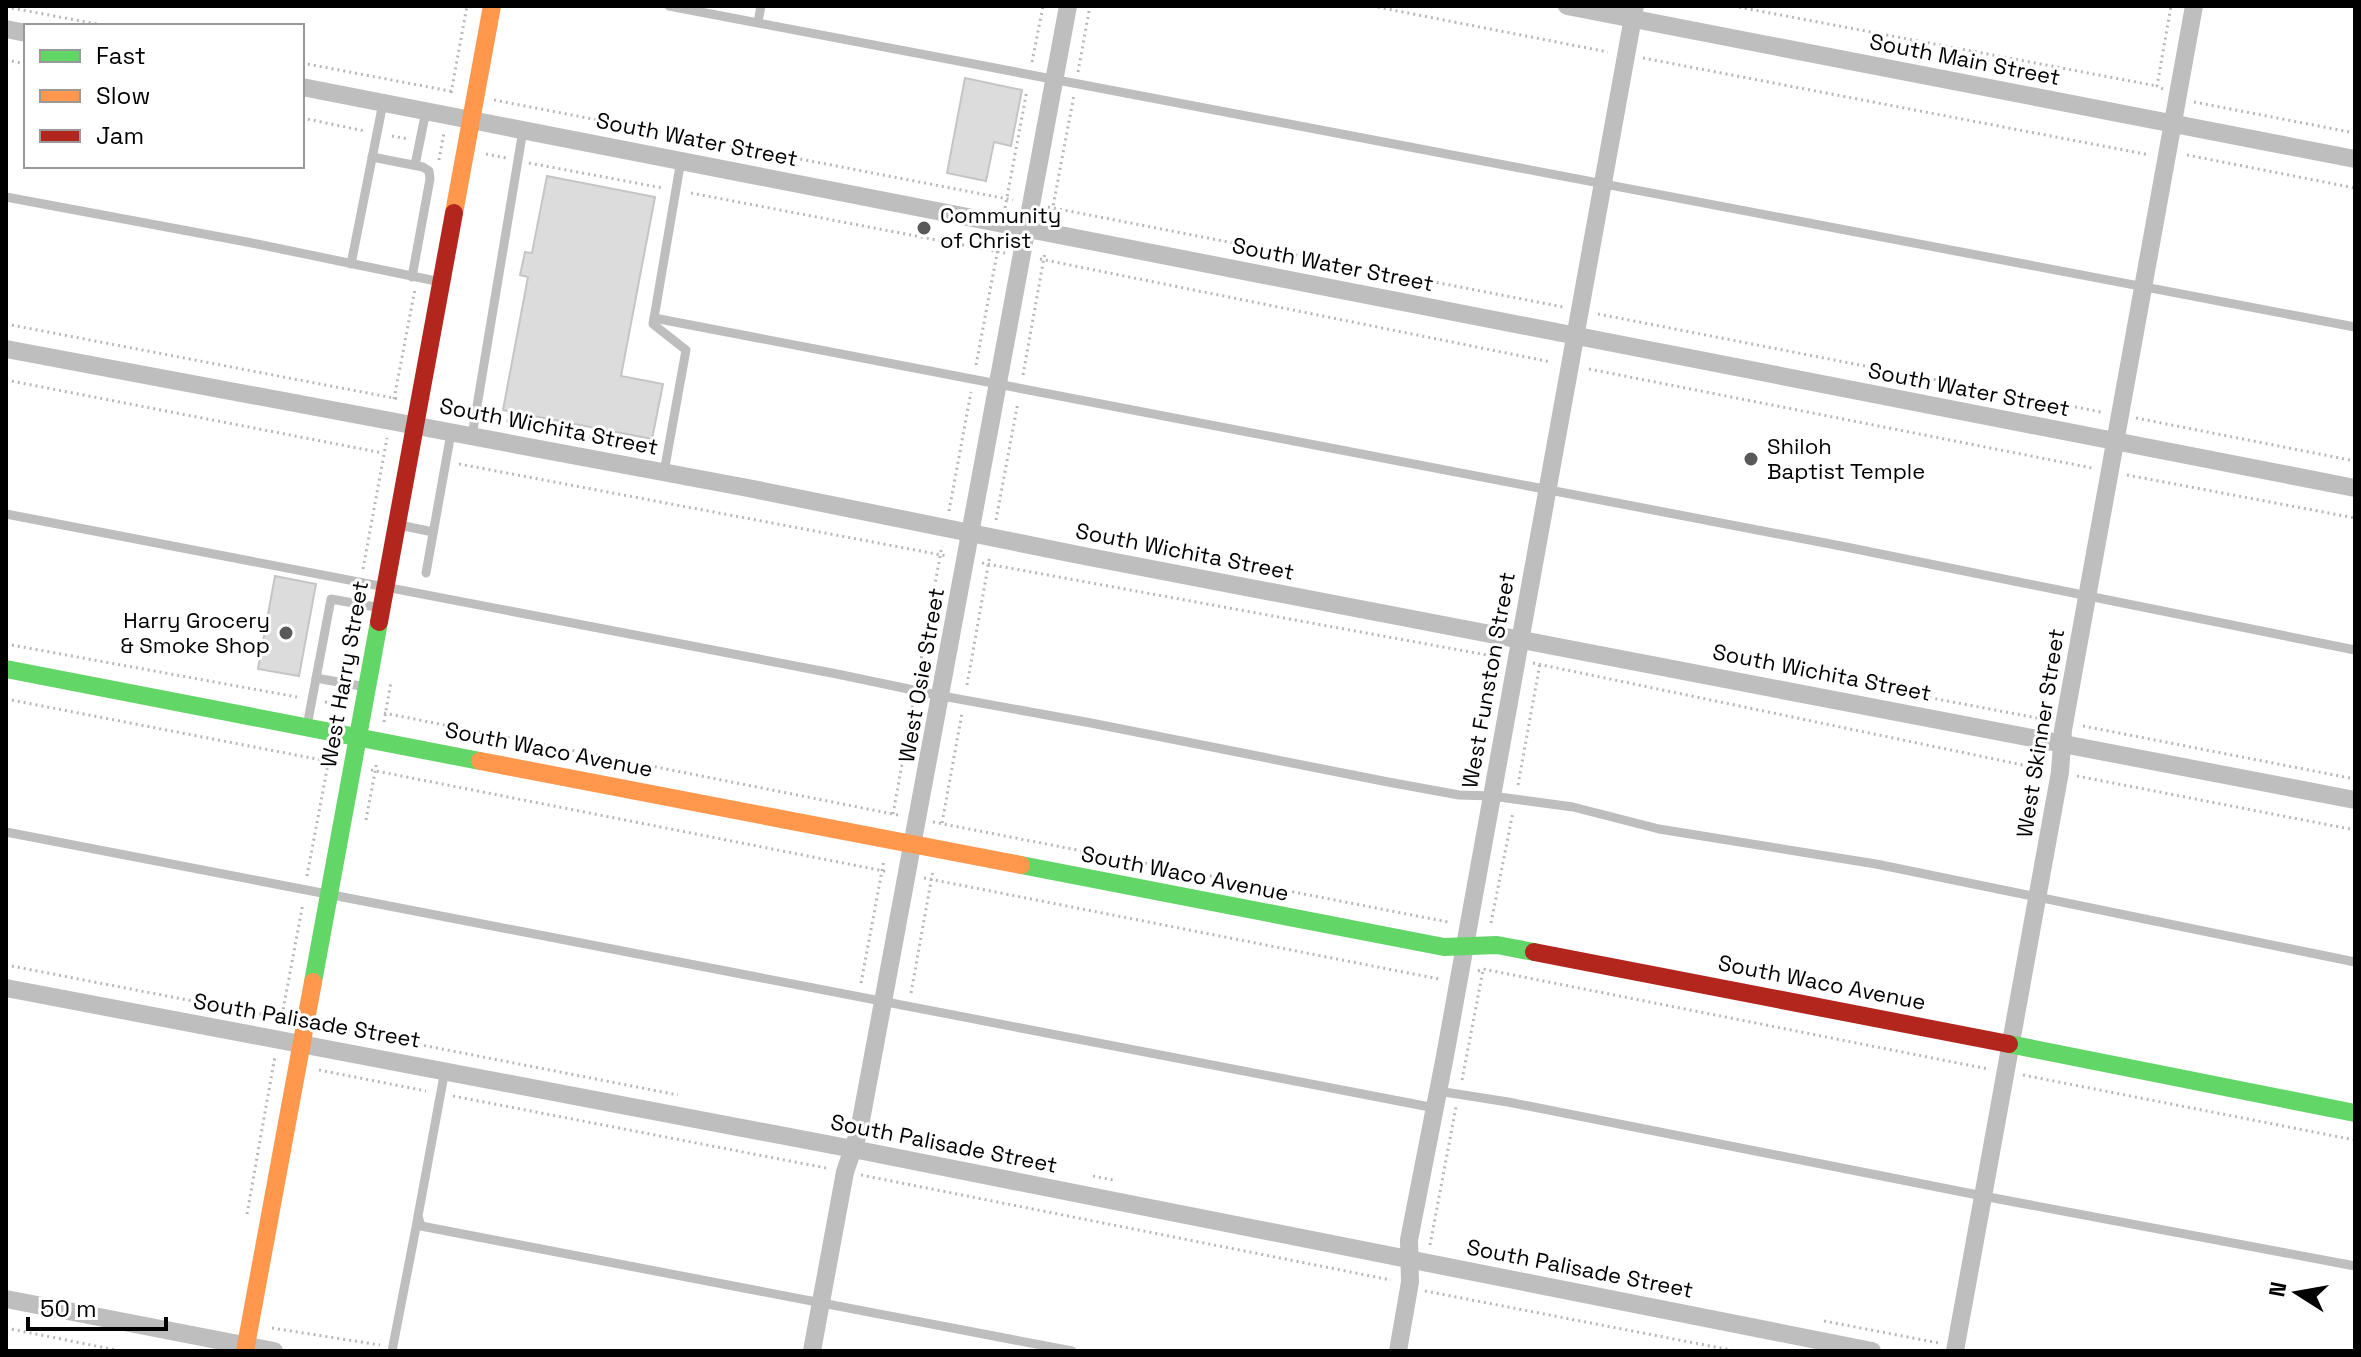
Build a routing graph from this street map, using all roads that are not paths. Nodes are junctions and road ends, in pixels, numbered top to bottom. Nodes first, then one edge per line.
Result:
1 (492, 6) edge
2 (761, 6) edge
3 (1068, 6) edge
4 (1567, 6) edge
5 (2194, 6) edge
6 (675, 7) edge
7 (729, 11) edge
8 (1634, 12) edge
9 (758, 22) junction
10 (1055, 80) junction
11 (304, 87) edge
12 (383, 103) junction
13 (426, 111) junction
14 (471, 120) junction
15 (2173, 123) junction
16 (523, 130) junction
17 (372, 157) junction
18 (2355, 159) edge
19 (681, 160) junction
20 (415, 165) junction
21 (1603, 182) junction
22 (6, 197) edge
23 (1028, 228) junction
24 (351, 264) junction
25 (412, 277) junction
26 (441, 282) junction
27 (2143, 286) junction
28 (654, 318) junction
29 (2355, 327) edge
30 (1574, 337) junction
31 (6, 349) edge
32 (999, 385) junction
33 (414, 426) junction
34 (451, 433) junction
35 (472, 436) junction
36 (2114, 441) junction
37 (664, 472) junction
38 (2355, 488) edge
39 (1547, 489) junction
40 (6, 514) edge
41 (396, 525) junction
42 (433, 532) junction
43 (972, 534) junction
44 (426, 573) dead end
45 (384, 588) junction
46 (2087, 596) junction
47 (381, 608) junction
48 (1529, 641) junction
49 (2355, 650) edge
50 (6, 669) edge
51 (316, 678) junction
52 (366, 687) junction
53 (942, 696) junction
54 (307, 726) junction
55 (358, 735) junction
56 (2062, 743) junction
57 (1492, 796) junction
58 (2355, 800) edge
59 (6, 832) edge
60 (914, 846) junction
61 (329, 894) junction
62 (2037, 897) junction
63 (1465, 947) junction
64 (2355, 962) edge
65 (6, 988) edge
66 (894, 1003) junction
67 (302, 1044) junction
68 (2011, 1045) junction
69 (445, 1070) junction
70 (1436, 1100) junction
71 (2355, 1113) edge
72 (853, 1149) junction
73 (1983, 1196) junction
74 (418, 1216) junction
75 (1418, 1260) junction
76 (2355, 1266) edge
77 (6, 1299) edge
78 (821, 1303) junction
79 (246, 1348) edge
80 (392, 1349) edge
81 (274, 1351) edge
82 (812, 1351) edge
83 (1072, 1351) edge
84 (1398, 1351) edge
85 (1872, 1351) edge
86 (1955, 1351) edge

1 - 14 street, West Harry Street
2 - 9 lane
3 - 10 street, West Osie Street
4 - 8 street, South Main Street
5 - 15 street, West Skinner Street
6 - 7 lane
7 - 9 lane
8 - 15 street, South Main Street
8 - 21 street, West Funston Street
9 - 10 lane
10 - 21 lane
10 - 23 street, West Osie Street
11 - 12 street, South Water Street
12 - 13 street, South Water Street
12 - 17 lane
13 - 14 street, South Water Street
13 - 20 lane
14 - 16 street, South Water Street
14 - 26 street, West Harry Street
15 - 18 street, South Main Street
15 - 27 street, West Skinner Street
16 - 19 street, South Water Street
16 - 35 lane
17 - 20 lane
17 - 24 lane
19 - 23 street, South Water Street
19 - 28 lane
20 - 25 lane
21 - 27 lane
21 - 30 street, West Funston Street
22 - 24 lane
23 - 30 street, South Water Street
23 - 32 street, West Osie Street
24 - 25 lane
25 - 26 lane
26 - 33 street, West Harry Street
27 - 29 lane
27 - 36 street, West Skinner Street
28 - 32 lane
28 - 37 lane
30 - 36 street, South Water Street
30 - 39 street, West Funston Street
31 - 33 street, South Wichita Street
32 - 39 lane
32 - 43 street, West Osie Street
33 - 34 street, South Wichita Street
33 - 41 street, West Harry Street
34 - 35 street, South Wichita Street
34 - 42 lane
35 - 37 street, South Wichita Street
36 - 38 street, South Water Street
36 - 46 street, West Skinner Street
37 - 43 street, South Wichita Street
39 - 46 lane
39 - 48 street, West Funston Street
40 - 45 lane
41 - 42 lane
41 - 45 street, West Harry Street
42 - 44 lane
43 - 48 street, South Wichita Street
43 - 53 street, West Osie Street
45 - 47 street, West Harry Street
45 - 53 lane
46 - 49 lane
46 - 56 street, West Skinner Street
47 - 51 lane
47 - 52 street, West Harry Street
48 - 56 street, South Wichita Street
48 - 57 street, West Funston Street
50 - 54 street, South Waco Avenue
51 - 52 lane
51 - 54 lane
52 - 55 street, West Harry Street
53 - 57 lane
53 - 60 street, West Osie Street
54 - 55 street, South Waco Avenue
55 - 60 street, South Waco Avenue
55 - 61 street, West Harry Street
56 - 58 street, South Wichita Street
56 - 62 street, West Skinner Street
57 - 62 lane
57 - 63 street, West Funston Street
59 - 61 lane
60 - 63 street, South Waco Avenue
60 - 66 street, West Osie Street
61 - 66 lane
61 - 67 street, West Harry Street
62 - 64 lane
62 - 68 street, West Skinner Street
63 - 68 street, South Waco Avenue
63 - 70 street, West Funston Street
65 - 67 street, South Palisade Street
66 - 70 lane
66 - 72 street, West Osie Street
67 - 69 street, South Palisade Street
67 - 79 street, West Harry Street
68 - 71 street, South Waco Avenue
68 - 73 street, West Skinner Street
69 - 72 street, South Palisade Street
69 - 74 lane
70 - 73 lane
70 - 75 street, West Funston Street
72 - 75 street, South Palisade Street
72 - 78 street, West Osie Street
73 - 76 lane
73 - 86 street, West Skinner Street
74 - 78 lane
74 - 80 lane
75 - 84 street, West Funston Street
75 - 85 street, South Palisade Street
77 - 79 street
78 - 82 street, West Osie Street
78 - 83 lane
79 - 81 street

